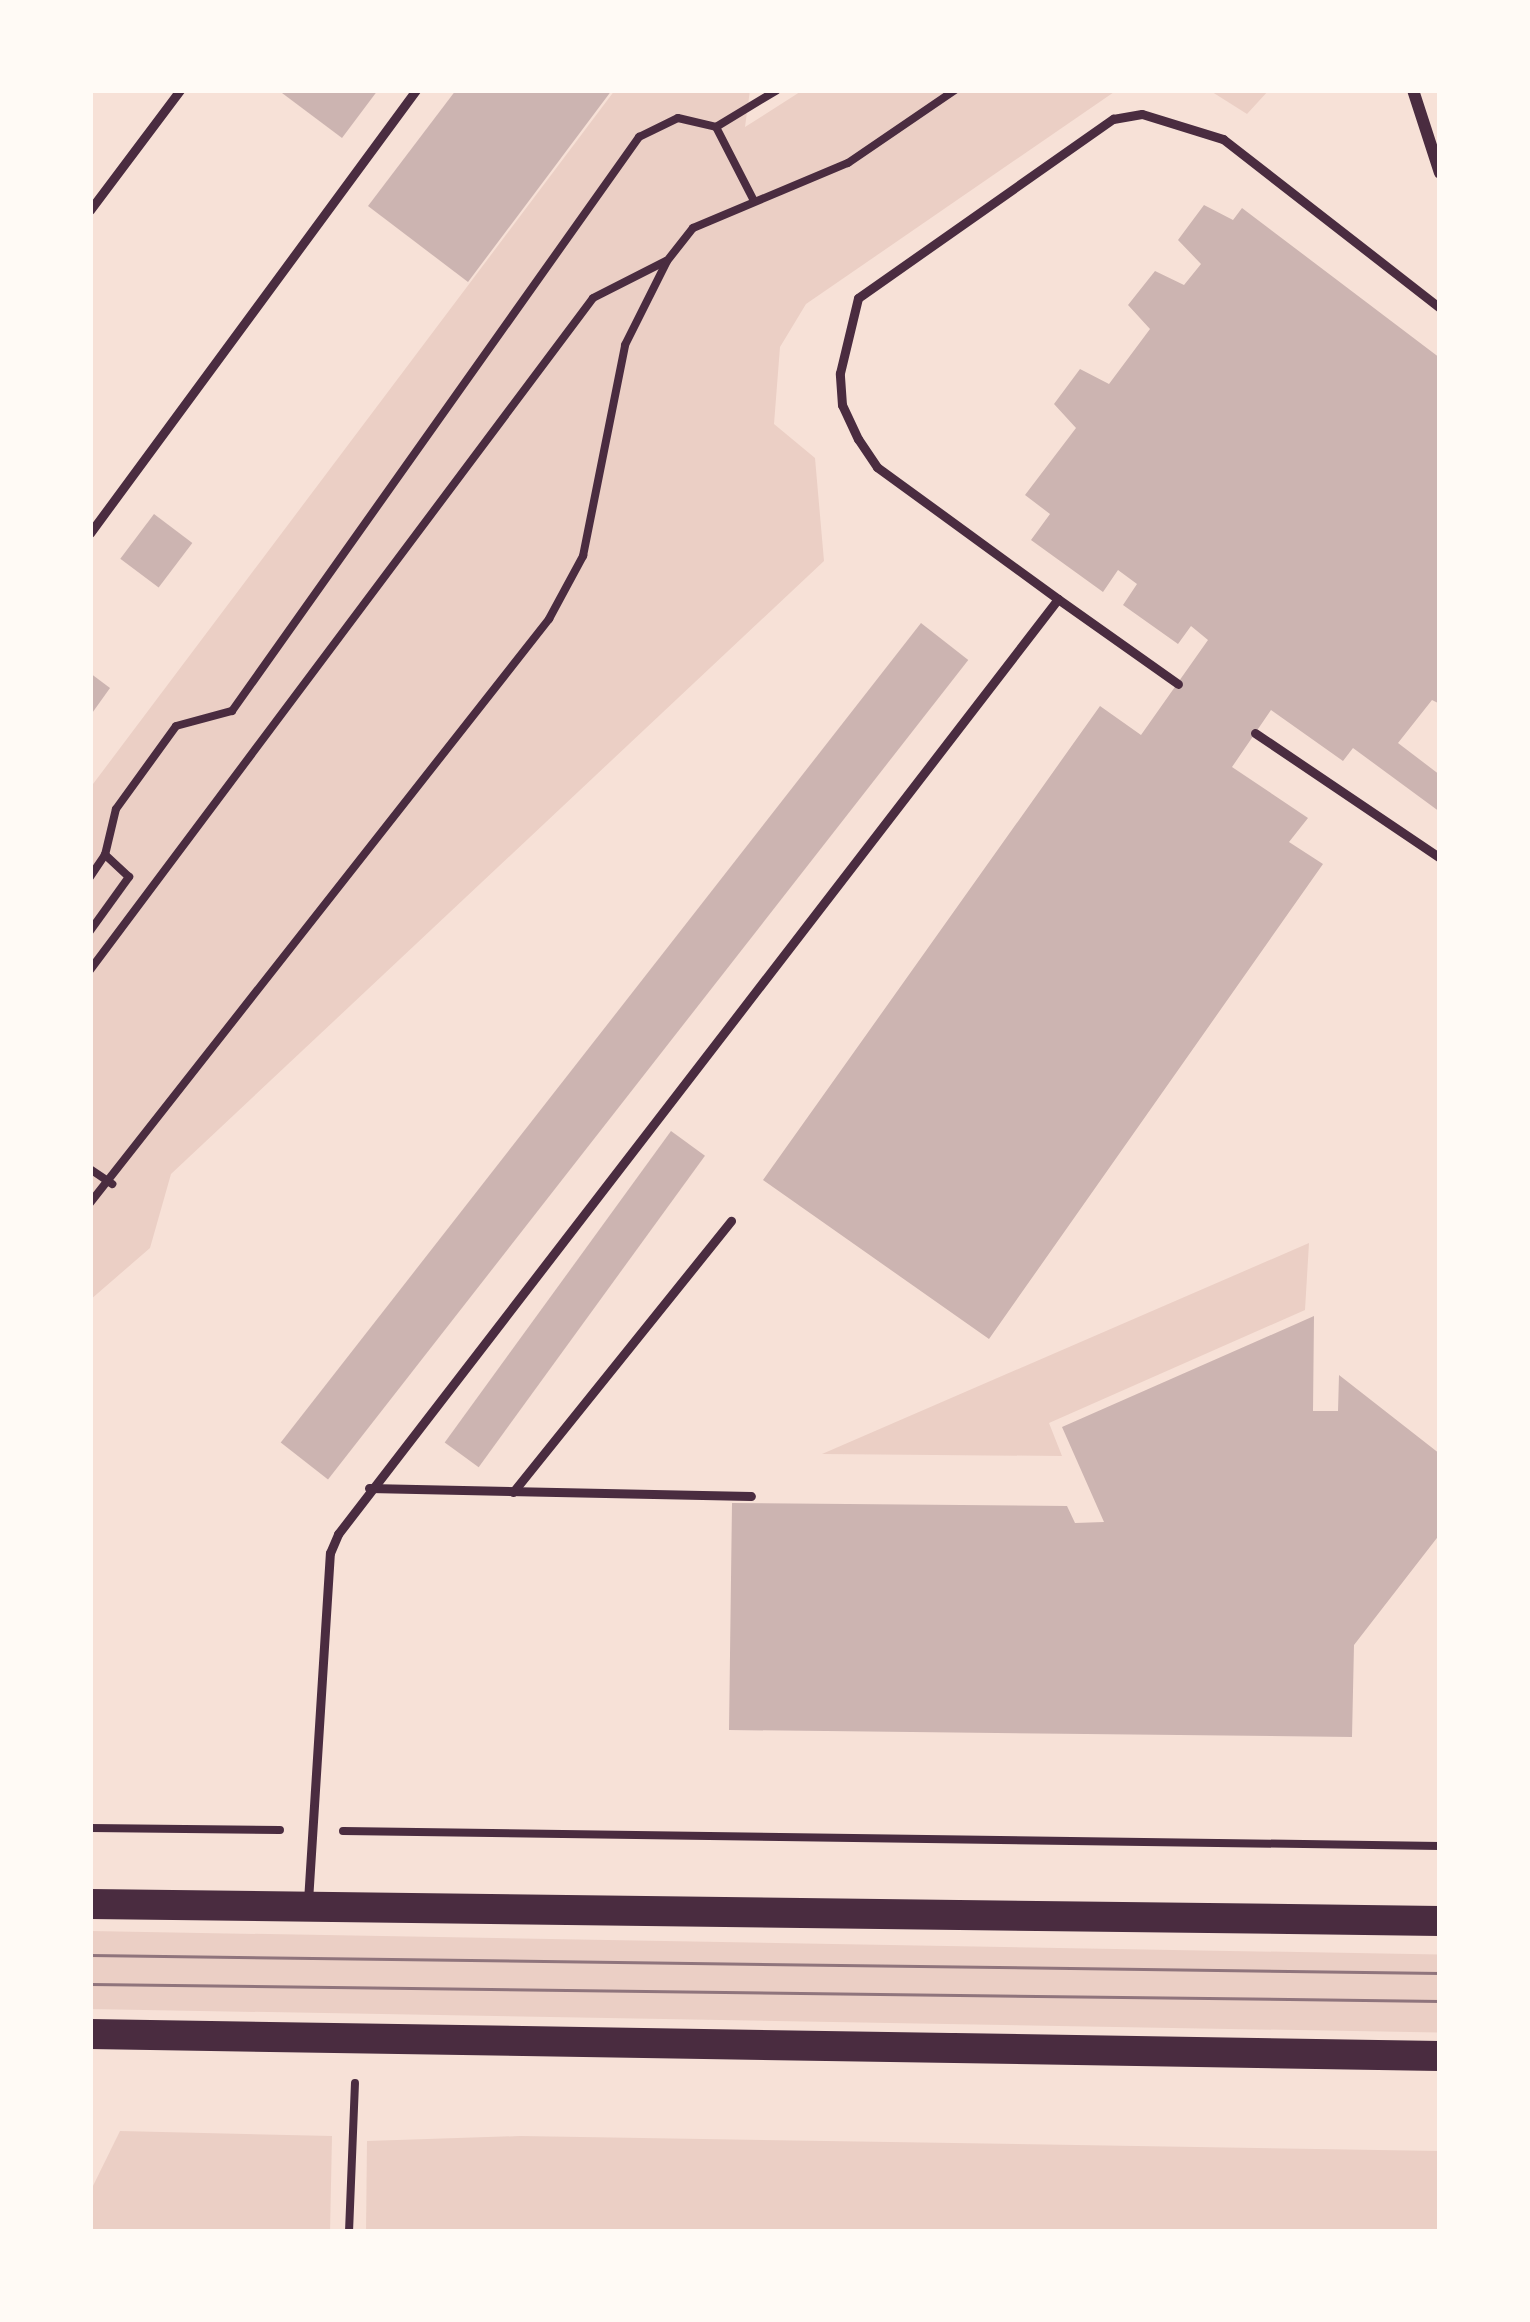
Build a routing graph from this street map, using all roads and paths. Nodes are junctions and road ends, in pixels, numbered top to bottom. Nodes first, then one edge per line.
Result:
1 (180, 90) edge
2 (416, 90) edge
3 (777, 90) edge
4 (955, 90) edge
5 (1413, 90) edge
6 (716, 127) junction
7 (1440, 173) edge
8 (753, 199) junction
9 (90, 210) edge
10 (667, 261) junction
11 (1440, 308) edge
12 (90, 532) edge
13 (1058, 599) junction
14 (1178, 683) dead end
15 (1255, 733) dead end
16 (105, 855) junction
17 (1440, 858) edge
18 (90, 878) edge
19 (90, 932) edge
20 (90, 970) edge
21 (90, 1169) edge
22 (112, 1184) junction
23 (90, 1203) edge
24 (730, 1221) dead end
25 (369, 1488) junction
26 (513, 1492) junction
27 (751, 1496) dead end
28 (90, 1828) edge
29 (313, 1831) junction
30 (1440, 1846) edge
31 (90, 1904) edge
32 (308, 1906) junction
33 (1440, 1921) edge
34 (90, 2034) edge
35 (356, 2040) junction
36 (1440, 2056) edge
37 (349, 2232) edge

1 - 9 lane
2 - 12 lane
3 - 6 path
4 - 8 path
5 - 7 street
6 - 8 path
6 - 16 path
8 - 10 path
10 - 20 path
10 - 22 path
11 - 13 lane
13 - 14 lane
13 - 25 lane
15 - 17 lane
16 - 18 path
16 - 19 path
21 - 22 path
22 - 23 path
24 - 26 lane
25 - 26 lane
25 - 29 lane
26 - 27 lane
28 - 29 path
29 - 30 path
29 - 32 lane
31 - 32 main road
32 - 33 main road
34 - 35 main road
35 - 36 main road
35 - 37 path

